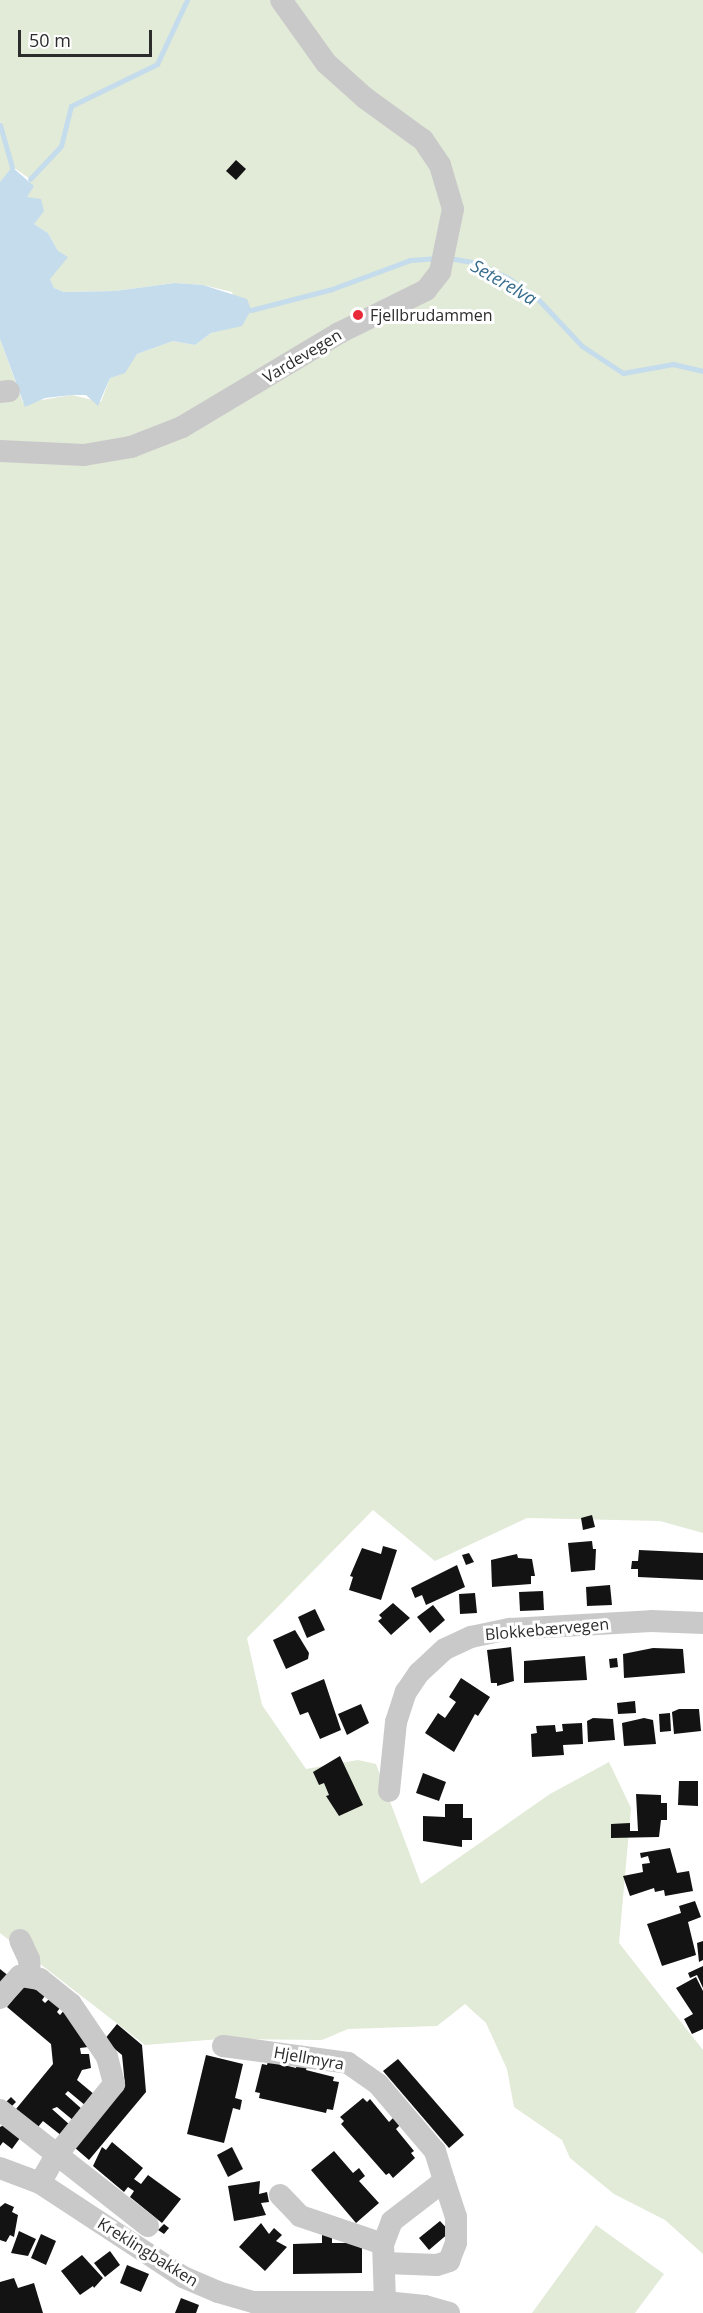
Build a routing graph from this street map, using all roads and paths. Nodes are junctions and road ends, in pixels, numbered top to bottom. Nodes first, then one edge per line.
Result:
1 (281, 0) edge
2 (0, 451) edge
3 (703, 1623) edge
4 (389, 1791) dead end
5 (20, 1940) dead end
6 (30, 1975) junction
7 (0, 1998) edge
8 (223, 2046) dead end
9 (0, 2110) edge
10 (55, 2157) junction
11 (0, 2168) edge
12 (444, 2181) junction
13 (40, 2183) junction
14 (280, 2195) dead end
15 (148, 2226) dead end
16 (384, 2254) junction
17 (385, 2302) junction
18 (449, 2313) edge

1 - 2 street, Vardevegen
3 - 4 street, Blokkebærvegen
5 - 6 street
6 - 7 street
6 - 10 street
8 - 12 street, Hjellmyra
9 - 10 street
10 - 13 street
10 - 15 street
11 - 13 street, Kreklingbakken
12 - 16 street
12 - 16 street, Hjellmyra
13 - 17 street, Kreklingbakken
14 - 16 street
16 - 17 street
17 - 18 street, Kreklingbakken

